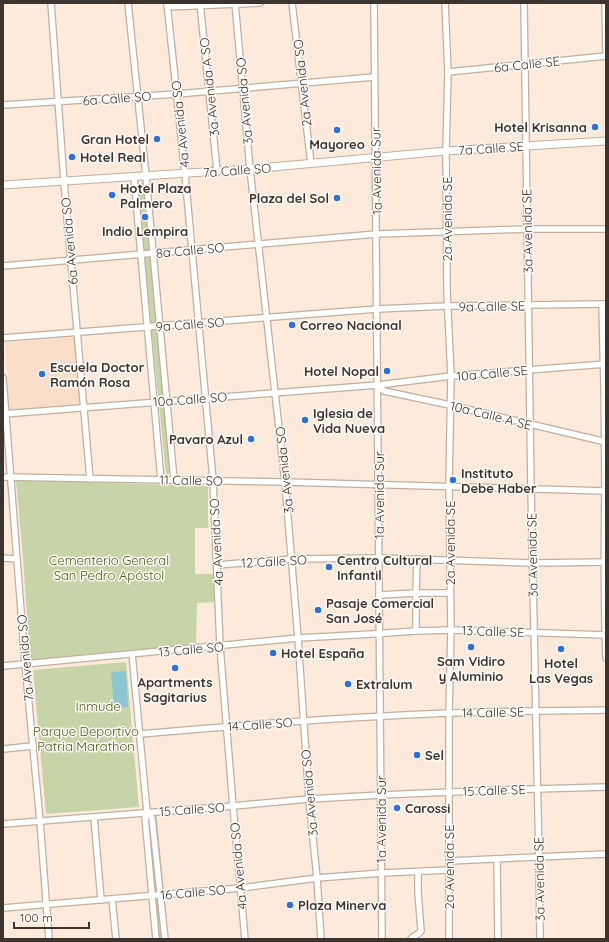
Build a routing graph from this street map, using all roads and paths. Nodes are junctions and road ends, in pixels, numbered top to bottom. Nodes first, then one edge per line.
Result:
1 (51, 3) edge
2 (128, 3) edge
3 (260, 3) edge
4 (292, 3) edge
5 (374, 3) edge
6 (445, 3) edge
7 (524, 3) edge
8 (605, 3) edge
9 (200, 4) edge
10 (235, 4) edge
11 (167, 5) edge
12 (606, 52) edge
13 (606, 56) edge
14 (525, 64) junction
15 (448, 72) junction
16 (374, 76) junction
17 (302, 83) junction
18 (242, 88) junction
19 (209, 92) junction
20 (177, 94) junction
21 (138, 97) junction
22 (58, 102) junction
23 (3, 105) edge
24 (606, 140) edge
25 (526, 146) junction
26 (446, 151) junction
27 (376, 157) junction
28 (310, 164) junction
29 (250, 169) junction
30 (217, 171) junction
31 (185, 174) junction
32 (146, 176) junction
33 (134, 177) junction
34 (64, 182) junction
35 (3, 186) edge
36 (606, 228) edge
37 (527, 229) junction
38 (447, 231) junction
39 (377, 234) junction
40 (258, 244) junction
41 (192, 250) junction
42 (153, 253) junction
43 (141, 254) junction
44 (71, 260) junction
45 (3, 266) edge
46 (604, 304) edge
47 (447, 306) junction
48 (528, 306) junction
49 (377, 309) junction
50 (267, 318) junction
51 (199, 323) junction
52 (160, 326) junction
53 (148, 327) junction
54 (77, 332) junction
55 (3, 338) edge
56 (605, 364) edge
57 (529, 370) junction
58 (451, 376) junction
59 (3, 378) edge
60 (378, 385) junction
61 (276, 393) junction
62 (205, 398) junction
63 (167, 401) junction
64 (154, 402) junction
65 (450, 405) junction
66 (84, 408) junction
67 (4, 414) edge
68 (530, 424) junction
69 (605, 441) edge
70 (3, 477) edge
71 (11, 477) junction
72 (90, 478) junction
73 (161, 480) junction
74 (174, 480) junction
75 (213, 480) junction
76 (285, 482) junction
77 (378, 485) junction
78 (449, 487) junction
79 (531, 489) junction
80 (605, 491) edge
81 (3, 558) edge
82 (379, 558) junction
83 (17, 559) junction
84 (292, 559) junction
85 (417, 559) junction
86 (450, 560) junction
87 (533, 562) junction
88 (605, 562) edge
89 (217, 564) junction
90 (416, 593) junction
91 (450, 593) junction
92 (379, 595) junction
93 (416, 630) junction
94 (451, 630) junction
95 (534, 633) junction
96 (380, 634) junction
97 (606, 635) edge
98 (298, 638) junction
99 (220, 646) junction
100 (132, 654) junction
101 (606, 658) edge
102 (25, 664) junction
103 (3, 666) edge
104 (606, 710) edge
105 (536, 711) junction
106 (449, 713) junction
107 (380, 716) junction
108 (303, 720) junction
109 (227, 726) junction
110 (140, 734) junction
111 (33, 746) junction
112 (3, 749) edge
113 (606, 788) edge
114 (537, 789) junction
115 (449, 792) junction
116 (381, 795) junction
117 (309, 799) junction
118 (233, 806) junction
119 (147, 812) junction
120 (94, 817) junction
121 (40, 821) junction
122 (3, 824) edge
123 (606, 854) edge
124 (539, 858) junction
125 (497, 859) junction
126 (448, 861) junction
127 (449, 870) junction
128 (418, 872) junction
129 (382, 873) junction
130 (317, 878) junction
131 (241, 888) junction
132 (152, 895) junction
133 (161, 895) junction
134 (112, 899) junction
135 (101, 900) junction
136 (47, 905) junction
137 (3, 908) edge
138 (49, 939) edge
139 (116, 939) edge
140 (156, 939) edge
141 (165, 939) edge
142 (245, 939) edge
143 (321, 939) edge
144 (382, 939) edge
145 (411, 939) edge
146 (450, 939) edge
147 (498, 939) edge
148 (540, 939) edge

1 - 22 street, 6a Avenida SO
2 - 21 street
3 - 10 street
4 - 17 street, 2a Avenida SO
5 - 16 street, 1a Avenida Sur
6 - 15 street, 2a Avenida SE
7 - 14 street, 3a Avenida SE
8 - 12 street
9 - 10 street
9 - 11 street
9 - 19 street, 3a Avenida A SO
10 - 18 street, 3a Avenida SO
11 - 20 street, 4a Avenida SO
13 - 14 street, 6a Calle SE
14 - 15 street, 6a Calle SE
14 - 25 street, 3a Avenida SE
15 - 26 street, 2a Avenida SE
16 - 17 street, 6a Calle SO
16 - 27 street, 1a Avenida Sur
17 - 18 street, 6a Calle SO
17 - 28 street, 2a Avenida SO
18 - 19 street, 6a Calle SO
18 - 29 street, 3a Avenida SO
19 - 20 street, 6a Calle SO
19 - 30 street, 3a Avenida A SO
20 - 21 street, 6a Calle SO
20 - 31 street, 4a Avenida SO
21 - 22 street, 6a Calle SO
21 - 32 street
22 - 23 street, 6a Calle SO
22 - 34 street, 6a Avenida SO
24 - 25 main road, 7a Calle SE
25 - 26 main road, 7a Calle SE
25 - 37 street, 3a Avenida SE
26 - 27 main road, 7a Calle SE
26 - 38 street, 2a Avenida SE
27 - 28 main road, 7a Calle SO
27 - 39 street, 1a Avenida Sur
28 - 29 main road, 7a Calle SO
29 - 30 main road, 7a Calle SO
29 - 40 street, 3a Avenida SO
30 - 31 main road, 7a Calle SO
31 - 32 main road, 7a Calle SO
31 - 41 street, 4a Avenida SO
32 - 33 main road, 7a Calle SO
32 - 42 street
33 - 34 main road, 7a Calle SO
33 - 43 street
34 - 35 main road, 7a Calle SO
34 - 44 street, 6a Avenida SO
36 - 37 street, 8a Calle SO
37 - 38 street, 8a Calle SO
37 - 48 street, 3a Avenida SE
38 - 39 street, 8a Calle SO
38 - 47 street, 2a Avenida SE
39 - 40 street, 8a Calle SO
39 - 49 street, 1a Avenida Sur
40 - 41 street, 8a Calle SO
40 - 50 street, 3a Avenida SO
41 - 42 street, 8a Calle SO
41 - 51 street, 4a Avenida SO
42 - 43 street, 8a Calle SO
42 - 52 street
43 - 44 street, 8a Calle SO
43 - 53 street
44 - 45 street, 8a Calle SO
44 - 54 street, 6a Avenida SO
46 - 48 street, 9a Calle SE
46 - 56 street
47 - 48 street, 9a Calle SE
47 - 49 street, 9a Calle SE
47 - 58 street, 2a Avenida SE
48 - 57 street, 3a Avenida SE
49 - 50 street, 9a Calle SO
49 - 60 street, 1a Avenida Sur
50 - 51 street, 9a Calle SO
50 - 61 street, 3a Avenida SO
51 - 52 street, 9a Calle SO
51 - 62 street, 4a Avenida SO
52 - 53 street, 9a Calle SO
52 - 63 street
53 - 54 street, 9a Calle SO
53 - 64 street
54 - 55 street, 9a Calle SO
54 - 66 street, 6a Avenida SO
56 - 57 street, 10a Calle SE
56 - 69 street
57 - 58 street, 10a Calle SE
57 - 68 street, 3a Avenida SE
58 - 60 street, 10a Calle SE
58 - 65 street, 2a Avenida SE
59 - 67 street, 7a Avenida SO
60 - 61 street, 10a Calle SO
60 - 65 street, 10a Calle A SE
60 - 77 street, 1a Avenida Sur
61 - 62 street, 10a Calle SO
61 - 76 street, 3a Avenida SO
62 - 63 street, 10a Calle SO
62 - 75 street, 4a Avenida SO
63 - 64 street, 10a Calle SO
63 - 74 street
64 - 66 street, 10a Calle SO
64 - 73 street
65 - 68 street, 10a Calle A SE
65 - 78 street, 2a Avenida SE
66 - 67 street, 10a Calle SO
66 - 72 street, 6a Avenida SO
67 - 71 street, 7a Avenida SO
68 - 69 street, 10a Calle A SE
68 - 79 street, 3a Avenida SE
69 - 80 street
70 - 71 street, 11 Calle SO
71 - 72 street, 11 Calle SO
71 - 83 street, 7a Avenida SO
72 - 73 street, 11 Calle SO
73 - 74 street, 11 Calle SO
74 - 75 street, 11 Calle SO
75 - 76 street, 11 Calle SO
75 - 89 street, 4a Avenida SO
76 - 77 street, 11 Calle SO
76 - 84 street, 3a Avenida SO
77 - 78 street, 11 Calle SO
77 - 82 street, 1a Avenida Sur
78 - 79 street, 11 Calle SO
78 - 86 street, 2a Avenida SE
79 - 80 street, 11 Calle SO
79 - 87 street, 3a Avenida SE
80 - 88 street
81 - 83 street
82 - 84 street, 12 Calle SO
82 - 85 street, 12 Calle SO
82 - 92 street, 1a Avenida Sur
83 - 102 street, 7a Avenida SO
84 - 89 street, 12 Calle SO
84 - 98 street, 3a Avenida SO
85 - 86 street, 12 Calle SO
85 - 90 street
86 - 87 street, 12 Calle SO
86 - 91 street, 2a Avenida SE
87 - 88 street, 12 Calle SO
87 - 95 street, 3a Avenida SE
88 - 97 street
89 - 99 street, 4a Avenida SO
90 - 91 street
90 - 92 street
90 - 93 street
91 - 94 street, 2a Avenida SE
92 - 96 street, 1a Avenida Sur
93 - 94 street, 13 Calle SE
93 - 96 street, 13 Calle SE
94 - 95 street, 13 Calle SE
94 - 106 street, 2a Avenida SE
95 - 97 street, 13 Calle SE
95 - 105 street, 3a Avenida SE
96 - 98 street, 13 Calle SO
96 - 107 street, 1a Avenida Sur
97 - 101 street
98 - 99 street, 13 Calle SO
98 - 108 street, 3a Avenida SO
99 - 100 street, 13 Calle SO
99 - 109 street, 4a Avenida SO
100 - 102 street, 13 Calle SO
100 - 110 street
102 - 103 street, 13 Calle SO
102 - 111 street, 7a Avenida SO
104 - 105 street, 14 Calle SE
105 - 106 street, 14 Calle SE
105 - 114 street, 3a Avenida SE
106 - 107 street, 14 Calle SE
106 - 115 street, 2a Avenida SE
107 - 108 street, 14 Calle SO
107 - 116 street, 1a Avenida Sur
108 - 109 street, 14 Calle SO
108 - 117 street, 3a Avenida SO
109 - 110 street, 14 Calle SO
109 - 118 street, 4a Avenida SO
110 - 119 street
111 - 112 street
111 - 121 street, 7a Avenida SO
113 - 114 street, 15 Calle SE
114 - 115 street, 15 Calle SE
114 - 124 street, 3a Avenida SE
115 - 116 street, 15 Calle SE
115 - 126 street, 2a Avenida SE
116 - 117 street, 15 Calle SO
116 - 129 street, 1a Avenida Sur
117 - 118 street, 15 Calle SO
117 - 130 street, 3a Avenida SO
118 - 119 street, 15 Calle SO
118 - 131 street, 4a Avenida SO
119 - 120 street, 15 Calle SO
119 - 132 street
119 - 133 street
120 - 121 street, 15 Calle SO
120 - 135 street
121 - 122 street, 15 Calle SO
121 - 136 street, 7a Avenida SO
123 - 124 street
124 - 125 street
124 - 148 street, 3a Avenida SE
125 - 126 street
125 - 147 street
126 - 127 street, 2a Avenida SE
127 - 128 street, 16 Calle SO
127 - 146 street, 2a Avenida SE
128 - 129 street, 16 Calle SO
128 - 145 street
129 - 130 street, 16 Calle SO
129 - 144 street, 1a Avenida Sur
130 - 131 street, 16 Calle SO
130 - 143 street, 3a Avenida SO
131 - 133 street, 16 Calle SO
131 - 142 street, 4a Avenida SO
132 - 133 street, 16 Calle SO
132 - 134 street, 16 Calle SO
132 - 140 street
133 - 141 street
134 - 135 street, 16 Calle SO
134 - 139 street
135 - 136 street, 16 Calle SO
136 - 137 street, 16 Calle SO
136 - 138 street, 7a Avenida SO

